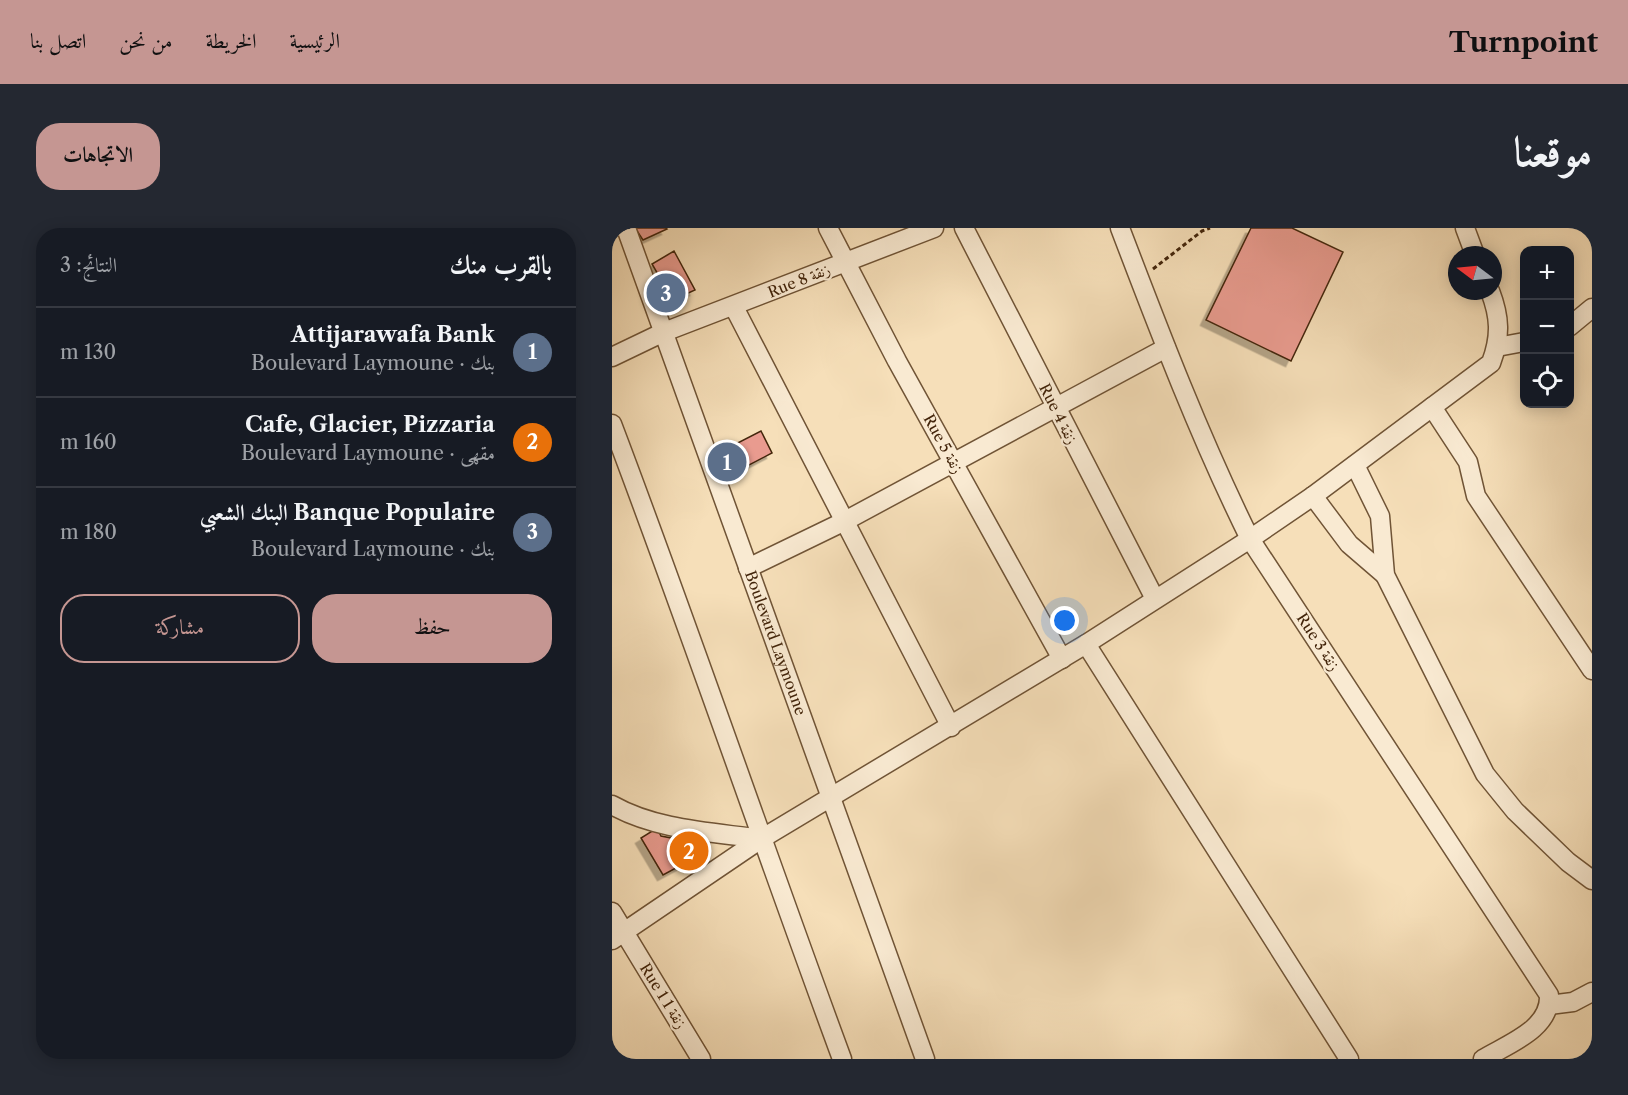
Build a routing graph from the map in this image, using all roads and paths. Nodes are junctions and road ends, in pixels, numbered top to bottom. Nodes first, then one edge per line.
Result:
1 (626, 228) edge
2 (828, 228) edge
3 (934, 228) edge
4 (964, 228) edge
5 (1120, 228) edge
6 (1210, 228) edge
7 (1465, 228) edge
8 (1472, 246) edge
9 (846, 262) junction
10 (1140, 280) junction
11 (1493, 300) edge
12 (734, 307) junction
13 (1592, 308) edge
14 (1574, 323) edge
15 (664, 332) junction
16 (1520, 343) edge
17 (1497, 347) junction
18 (1166, 348) junction
19 (612, 357) edge
20 (1432, 406) junction
21 (1055, 409) junction
22 (612, 424) edge
23 (952, 462) junction
24 (1355, 465) junction
25 (1313, 496) junction
26 (843, 522) junction
27 (1250, 539) junction
28 (748, 568) junction
29 (1385, 574) junction
30 (1155, 599) junction
31 (1086, 644) junction
32 (1062, 659) junction
33 (1592, 670) edge
34 (951, 727) junction
35 (832, 798) junction
36 (612, 805) edge
37 (761, 839) junction
38 (1592, 880) edge
39 (612, 912) edge
40 (618, 937) edge
41 (1592, 992) edge
42 (1549, 1005) junction
43 (701, 1059) edge
44 (842, 1059) edge
45 (925, 1059) edge
46 (1349, 1059) edge
47 (1483, 1059) edge

1 - 15 street, Boulevard Laymoune
2 - 9 street, Rue 5 زنقة
3 - 9 street, Rue 8 زنقة
4 - 21 street, Rue 4 زنقة
5 - 10 street, Rue 3 زنقة
6 - 10 path
7 - 8 street
9 - 12 street, Rue 8 زنقة
9 - 23 street, Rue 5 زنقة
10 - 18 street, Rue 3 زنقة
11 - 17 street
12 - 15 street, Rue 8 زنقة
12 - 26 street
13 - 14 street
15 - 19 street, Rue 8 زنقة
15 - 28 street, Boulevard Laymoune
16 - 17 street
17 - 20 street
18 - 21 street
18 - 27 street, Rue 3 زنقة
20 - 24 street
20 - 33 street
21 - 23 street
21 - 30 street, Rue 4 زنقة
22 - 37 street
23 - 26 street
23 - 32 street, Rue 5 زنقة
24 - 25 street
24 - 29 street
25 - 27 street
25 - 29 street
26 - 28 street
26 - 34 street
27 - 30 street
27 - 42 street, Rue 3 زنقة
28 - 35 street, Boulevard Laymoune
29 - 38 street
30 - 31 street
31 - 32 street
31 - 46 street
32 - 34 street
34 - 35 street
35 - 37 street
35 - 45 street, Boulevard Laymoune
36 - 37 street
37 - 40 street
37 - 44 street
39 - 40 street, Rue 1 زنقة 1
40 - 43 street, Rue 1 زنقة 1
41 - 42 street
42 - 47 street

